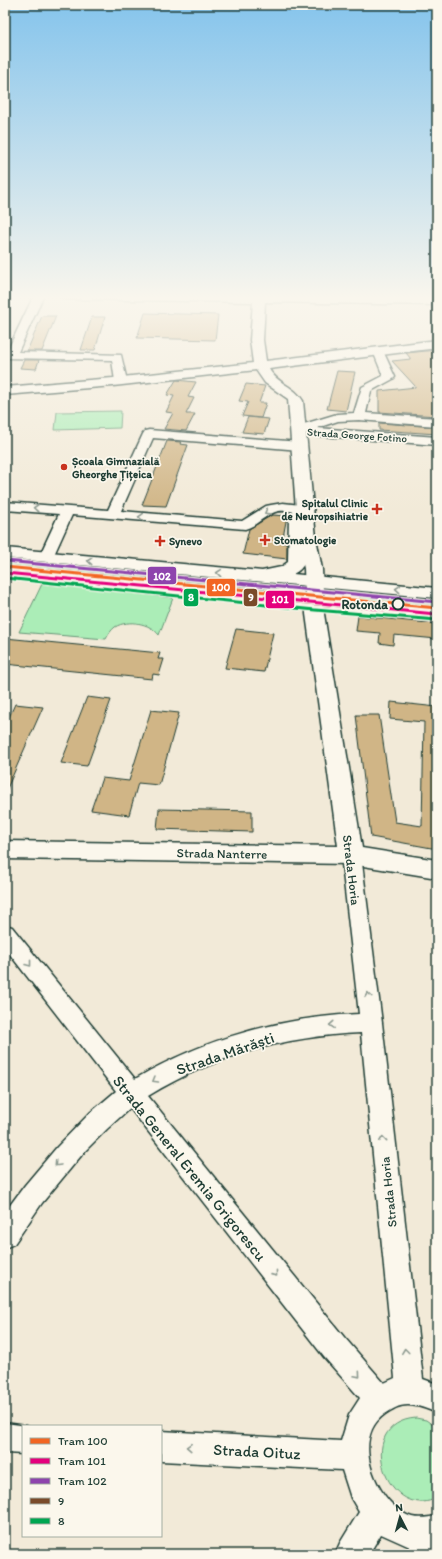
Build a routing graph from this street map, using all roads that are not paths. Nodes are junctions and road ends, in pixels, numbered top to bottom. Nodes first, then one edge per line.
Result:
1 (119, 368) edge
2 (244, 368) edge
3 (261, 368) edge
4 (385, 368) edge
5 (121, 381) junction
6 (5, 391) edge
7 (359, 416) junction
8 (437, 422) edge
9 (298, 430) junction
10 (437, 441) edge
11 (300, 446) junction
12 (5, 506) edge
13 (305, 509) junction
14 (67, 511) junction
15 (112, 515) junction
16 (5, 553) edge
17 (46, 557) junction
18 (5, 572) edge
19 (258, 576) junction
20 (314, 581) junction
21 (437, 593) edge
22 (316, 604) junction
23 (437, 614) edge
24 (5, 850) edge
25 (351, 855) junction
26 (437, 869) edge
27 (5, 933) edge
28 (371, 1023) junction
29 (131, 1094) junction
30 (5, 1235) edge
31 (410, 1390) junction
32 (379, 1399) junction
33 (437, 1399) edge
34 (5, 1438) edge
35 (22, 1439) edge
36 (162, 1446) edge
37 (354, 1456) junction
38 (377, 1511) junction
39 (429, 1539) edge
40 (351, 1554) edge

1 - 5 street
2 - 5 street
3 - 9 street, Strada Horia
4 - 7 street
5 - 6 street
7 - 8 street, Strada George Fotino
7 - 9 street, Strada George Fotino
9 - 10 street, Strada George Fotino
9 - 11 street, Strada Horia
11 - 13 street, Strada Horia
11 - 15 street
14 -> 12 street
13 -> 15 street
13 - 19 street
13 - 20 street, Strada Horia
14 - 15 street
14 - 17 street
16 - 17 street
19 -> 17 street
18 - 22 street
19 - 20 street
21 -> 20 street
20 - 22 street, Strada Horia
22 - 23 street
22 - 25 street, Strada Horia
24 - 25 street, Strada Nanterre
25 - 26 street, Strada Nanterre
28 -> 25 street, Strada Horia
27 -> 29 street, Strada General Eremia Grigorescu
28 -> 29 street, Strada Mărăști
31 -> 28 street, Strada Horia
29 -> 30 street, Strada Mărăști
29 -> 32 street, Strada General Eremia Grigorescu
31 - 32 street
31 - 33 street
32 - 37 street
34 - 35 street
37 -> 36 street, Strada Oituz
37 - 38 street
38 - 39 street
38 - 40 street

